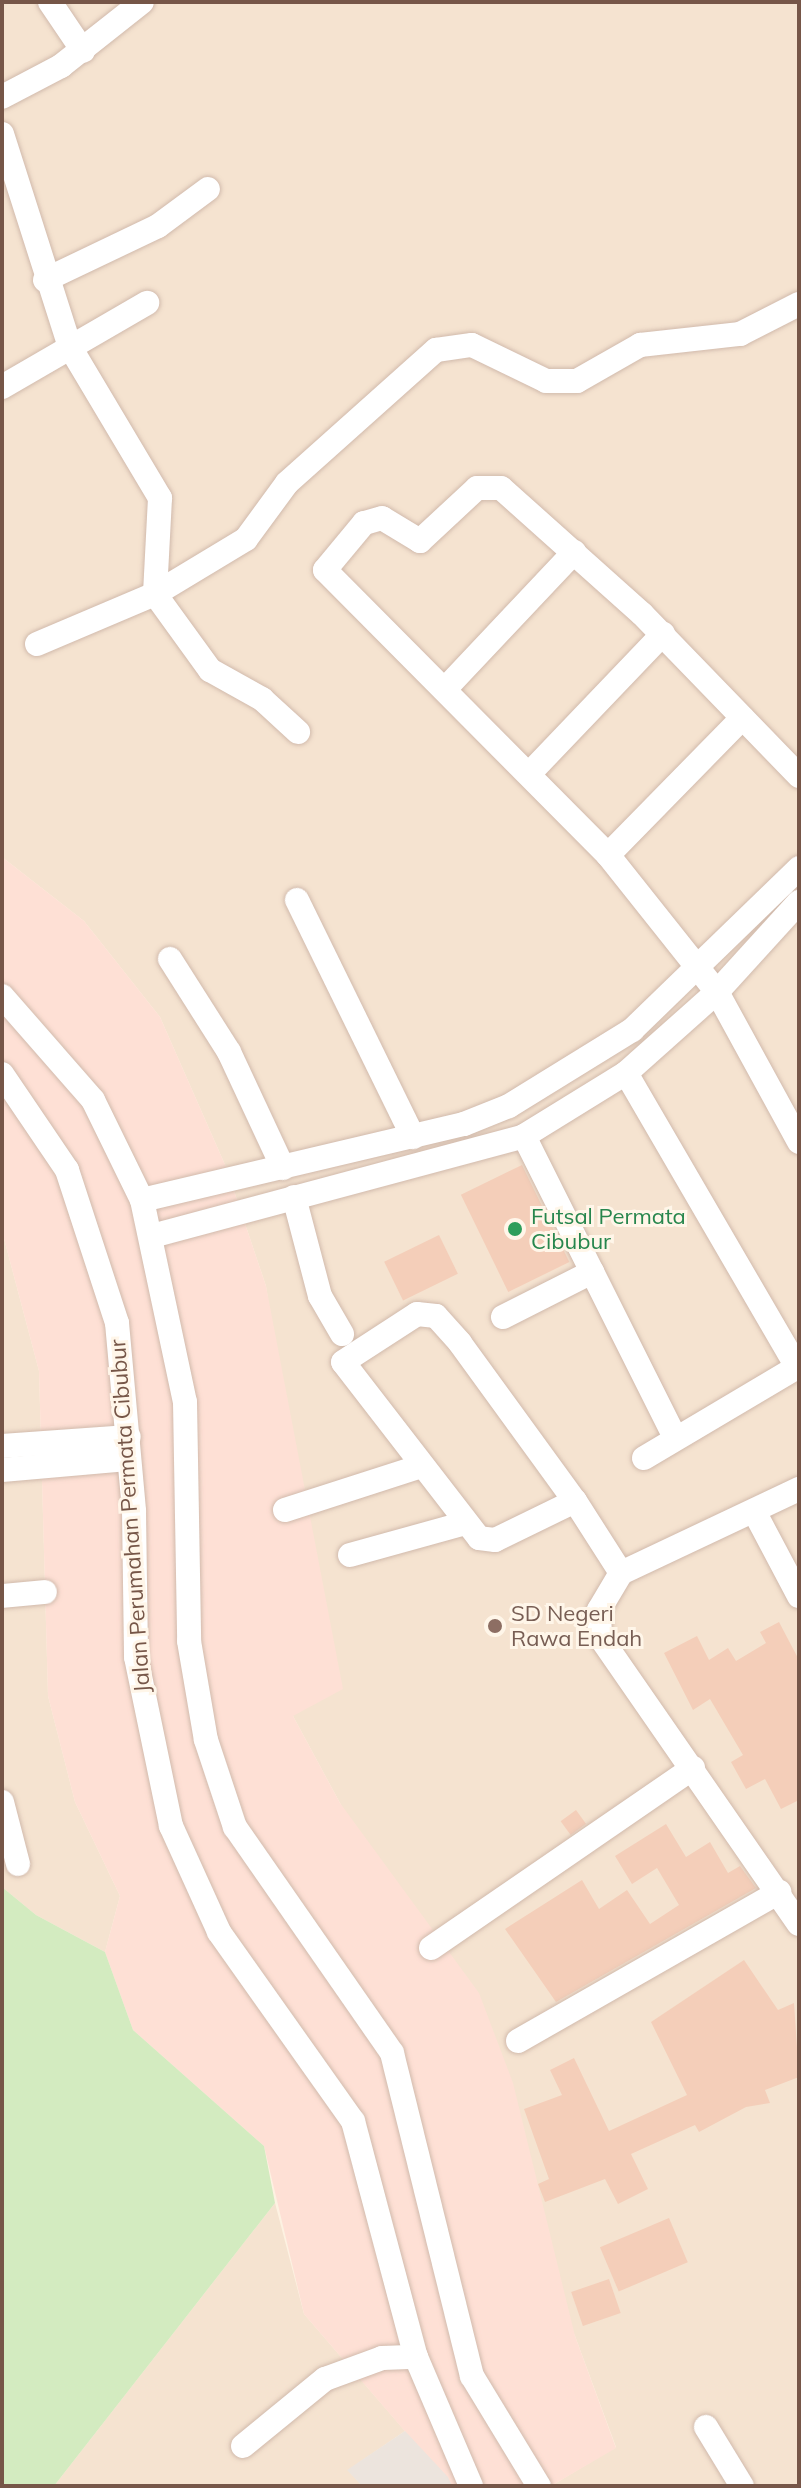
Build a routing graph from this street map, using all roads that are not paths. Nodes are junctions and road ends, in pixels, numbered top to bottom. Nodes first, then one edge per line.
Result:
1 (50, 2) edge
2 (142, 2) edge
3 (83, 51) junction
4 (2, 97) edge
5 (2, 134) edge
6 (208, 189) dead end
7 (45, 280) junction
8 (147, 303) dead end
9 (799, 304) edge
10 (70, 347) junction
11 (2, 387) edge
12 (574, 552) junction
13 (155, 594) junction
14 (663, 634) junction
15 (37, 644) dead end
16 (446, 688) junction
17 (742, 718) junction
18 (298, 732) dead end
19 (529, 774) junction
20 (799, 776) edge
21 (608, 855) junction
22 (799, 868) edge
23 (297, 900) dead end
24 (798, 907) edge
25 (170, 959) dead end
26 (709, 982) junction
27 (2, 996) edge
28 (626, 1073) junction
29 (2, 1074) edge
30 (524, 1136) junction
31 (413, 1137) junction
32 (799, 1142) edge
33 (283, 1168) junction
34 (294, 1197) junction
35 (142, 1200) junction
36 (152, 1236) junction
37 (592, 1272) junction
38 (503, 1317) dead end
39 (342, 1334) dead end
40 (798, 1367) edge
41 (675, 1438) junction
42 (2, 1446) edge
43 (128, 1448) junction
44 (644, 1458) dead end
45 (421, 1466) junction
46 (2, 1470) edge
47 (799, 1489) edge
48 (575, 1501) junction
49 (285, 1510) dead end
50 (755, 1513) junction
51 (465, 1523) junction
52 (350, 1555) dead end
53 (621, 1573) junction
54 (45, 1592) dead end
55 (2, 1596) edge
56 (799, 1596) edge
57 (693, 1768) junction
58 (2, 1800) edge
59 (18, 1864) dead end
60 (779, 1892) junction
61 (799, 1924) edge
62 (431, 1948) dead end
63 (518, 2041) dead end
64 (416, 2357) junction
65 (706, 2427) dead end
66 (243, 2446) dead end
67 (471, 2486) edge
68 (539, 2486) edge
69 (742, 2486) edge

1 - 3 street
2 - 3 street
3 - 4 street
5 - 7 street
6 - 7 street
7 - 10 street
8 - 10 street
9 - 13 street
10 - 11 street
10 - 13 street
12 - 14 street
12 - 16 street
12 - 16 street
13 - 15 street
13 - 18 street
14 - 17 street
14 - 19 street
16 - 19 street
17 - 20 street
17 - 21 street
19 - 21 street
21 - 26 street
22 - 26 street
23 - 31 street
24 - 26 street
25 - 33 street
26 - 28 street
26 - 31 street
26 - 32 street
27 - 35 street
28 - 30 street
28 - 40 street
29 - 43 street, Jalan Perumahan Permata Cibubur
30 - 34 street
30 - 37 street
31 - 33 street
33 - 35 street
34 - 36 street
34 - 39 street
35 - 36 street
36 - 68 street
37 - 38 street
37 - 41 street
40 - 41 street
41 - 44 street
42 - 43 street
43 - 46 street
43 - 64 street, Jalan Perumahan Permata Cibubur
45 - 48 street
45 - 49 street
45 - 51 street
47 - 50 street
48 - 51 street
48 - 53 street
50 - 53 street
50 - 56 street
51 - 52 street
53 - 57 street
54 - 55 street
57 - 60 street
57 - 62 street
58 - 59 street
60 - 61 street
60 - 63 street
64 - 66 street
64 - 67 street, Jalan Perumahan Permata Cibubur
65 - 69 street

